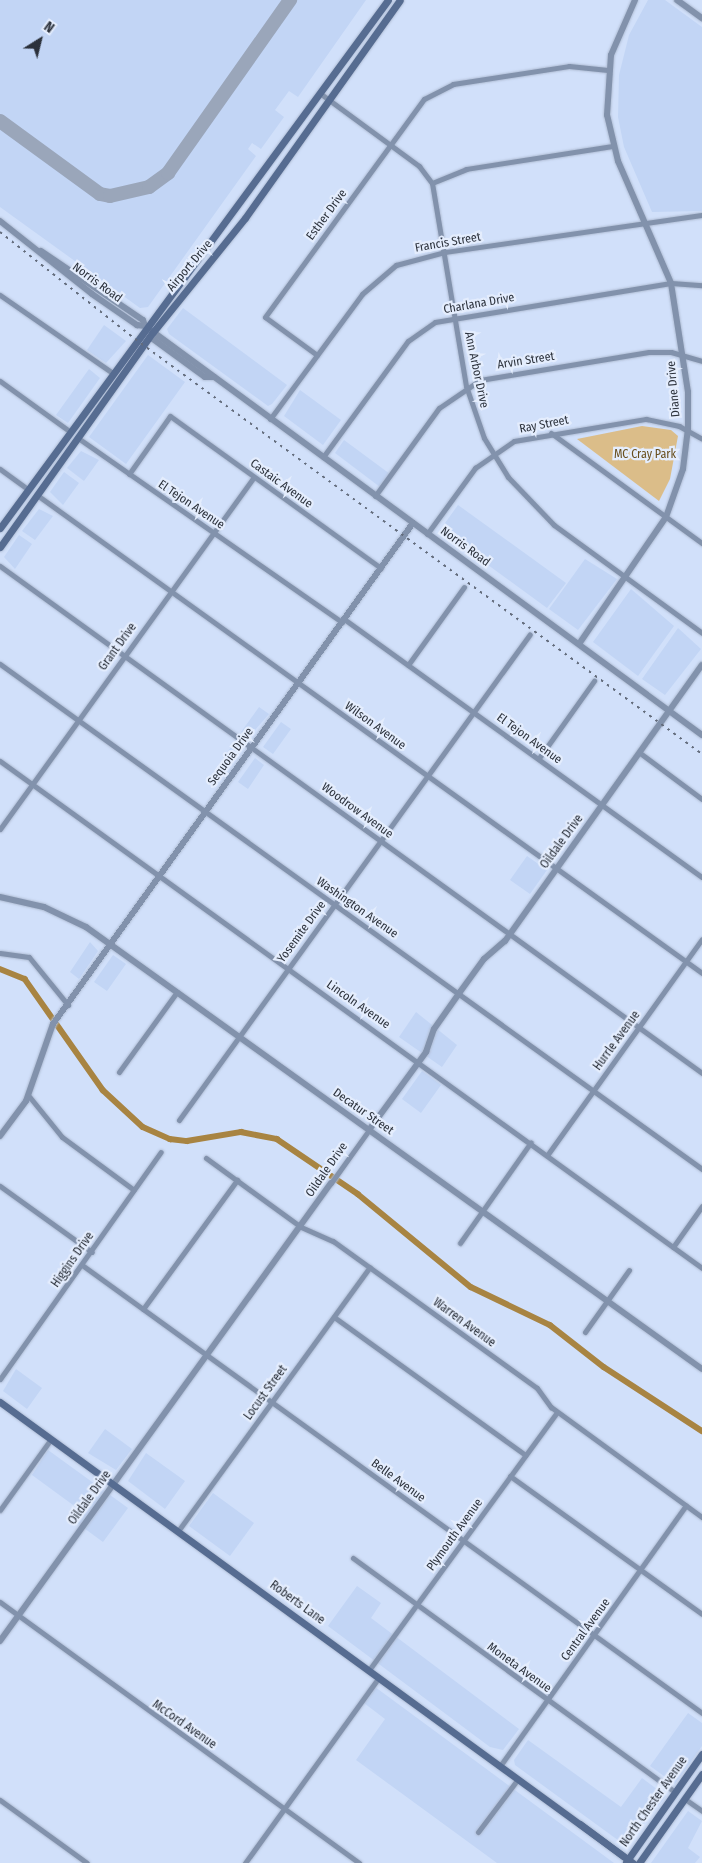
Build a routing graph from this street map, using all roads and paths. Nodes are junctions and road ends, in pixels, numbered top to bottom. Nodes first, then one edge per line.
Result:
1 (388, 0) edge
2 (400, 0) edge
3 (635, 0) edge
4 (677, 0) edge
5 (702, 18) edge
6 (608, 70) junction
7 (452, 76) dead end
8 (453, 84) junction
9 (321, 94) junction
10 (329, 100) junction
11 (390, 145) junction
12 (613, 146) junction
13 (432, 183) junction
14 (702, 215) edge
15 (0, 221) edge
16 (644, 222) junction
17 (445, 252) junction
18 (671, 283) junction
19 (702, 285) edge
20 (0, 295) edge
21 (455, 316) junction
22 (145, 326) junction
23 (153, 332) junction
24 (682, 354) junction
25 (317, 355) junction
26 (702, 361) edge
27 (111, 372) junction
28 (0, 381) edge
29 (466, 386) junction
30 (270, 419) junction
31 (688, 430) junction
32 (69, 431) junction
33 (551, 433) junction
34 (78, 438) junction
35 (702, 439) edge
36 (492, 453) junction
37 (323, 457) junction
38 (0, 469) edge
39 (129, 474) junction
40 (254, 477) junction
41 (28, 489) junction
42 (37, 495) junction
43 (375, 496) junction
44 (666, 517) junction
45 (413, 523) junction
46 (0, 528) edge
47 (213, 532) junction
48 (427, 534) junction
49 (702, 543) edge
50 (0, 547) edge
51 (0, 566) edge
52 (381, 568) junction
53 (627, 578) junction
54 (464, 587) dead end
55 (171, 592) junction
56 (343, 621) junction
57 (702, 633) edge
58 (530, 634) dead end
59 (579, 644) junction
60 (124, 656) junction
61 (0, 664) edge
62 (408, 665) junction
63 (702, 665) edge
64 (594, 681) dead end
65 (298, 683) junction
66 (669, 710) junction
67 (473, 711) junction
68 (78, 720) junction
69 (702, 734) edge
70 (252, 747) junction
71 (640, 753) junction
72 (539, 758) junction
73 (0, 761) edge
74 (427, 776) junction
75 (32, 784) junction
76 (702, 799) edge
77 (603, 804) junction
78 (206, 812) junction
79 (0, 829) edge
80 (381, 840) junction
81 (557, 869) junction
82 (160, 876) junction
83 (702, 877) edge
84 (0, 897) edge
85 (334, 905) junction
86 (511, 933) junction
87 (702, 939) edge
88 (111, 945) junction
89 (0, 953) edge
90 (686, 961) junction
91 (288, 969) junction
92 (702, 973) edge
93 (177, 992) junction
94 (460, 992) junction
95 (68, 1005) junction
96 (639, 1027) junction
97 (239, 1037) junction
98 (420, 1060) junction
99 (119, 1072) dead end
100 (702, 1073) edge
101 (594, 1090) junction
102 (28, 1095) junction
103 (179, 1120) dead end
104 (369, 1130) junction
105 (0, 1136) edge
106 (532, 1142) junction
107 (162, 1152) dead end
108 (548, 1154) junction
109 (206, 1158) dead end
110 (702, 1169) edge
111 (237, 1180) junction
112 (331, 1183) joint
113 (0, 1186) edge
114 (134, 1190) junction
115 (702, 1206) edge
116 (484, 1210) junction
117 (301, 1227) junction
118 (460, 1243) dead end
119 (673, 1246) junction
120 (92, 1252) junction
121 (82, 1265) junction
122 (370, 1267) junction
123 (702, 1268) edge
124 (629, 1270) dead end
125 (606, 1301) junction
126 (143, 1309) junction
127 (334, 1317) junction
128 (585, 1332) dead end
129 (208, 1356) junction
130 (702, 1369) edge
131 (0, 1379) edge
132 (0, 1402) edge
133 (272, 1402) junction
134 (557, 1412) junction
135 (51, 1439) junction
136 (525, 1455) junction
137 (510, 1476) junction
138 (114, 1484) junction
139 (686, 1505) junction
140 (0, 1509) edge
141 (702, 1517) edge
142 (178, 1531) junction
143 (463, 1541) junction
144 (353, 1558) dead end
145 (641, 1571) junction
146 (0, 1602) edge
147 (416, 1606) junction
148 (702, 1614) edge
149 (19, 1616) junction
150 (594, 1636) junction
151 (0, 1642) edge
152 (369, 1670) junction
153 (379, 1677) junction
154 (547, 1701) junction
155 (702, 1713) edge
156 (702, 1754) edge
157 (500, 1766) junction
158 (692, 1767) junction
159 (702, 1774) edge
160 (518, 1779) junction
161 (675, 1792) junction
162 (684, 1799) junction
163 (0, 1800) edge
164 (284, 1810) junction
165 (702, 1812) edge
166 (478, 1832) dead end
167 (627, 1860) edge
168 (248, 1862) edge
169 (87, 1863) edge
170 (359, 1863) edge
171 (639, 1863) edge

1 - 9 main road, Airport Drive
2 - 10 main road, Airport Drive
3 - 6 street, Diane Drive
4 - 5 street
6 - 8 street, Esther Drive
6 - 12 street, Diane Drive
7 - 8 street
8 - 11 street, Esther Drive
9 - 10 street, Ann Arbor Drive
9 - 22 main road, Airport Drive
10 - 11 street, Ann Arbor Drive
10 - 23 main road, Airport Drive
11 - 13 street, Ann Arbor Drive
11 - 25 street, Esther Drive
12 - 13 street
12 - 16 street, Diane Drive
13 - 17 street, Ann Arbor Drive
14 - 16 street, Francis Street
15 - 22 street, Norris Road
16 - 17 street, Francis Street
16 - 18 street, Diane Drive
17 - 21 street, Ann Arbor Drive
17 - 25 street, Francis Street
18 - 19 street, Charlana Drive
18 - 21 street, Charlana Drive
18 - 24 street, Diane Drive
20 - 27 street
21 - 29 street, Ann Arbor Drive
21 - 37 street, Charlana Drive
22 - 23 street, Norris Road
22 - 27 main road, Airport Drive
23 - 30 street, Norris Road
23 - 34 main road, Airport Drive
24 - 26 street, Arvin Street
24 - 29 street, Arvin Street
24 - 31 street, Diane Drive
25 - 30 street, Francis Street
27 - 32 main road, Airport Drive
28 - 32 street
29 - 36 street, Ann Arbor Drive
29 - 43 street, Arvin Street
30 - 37 street, Norris Road
31 - 33 street, Ray Street
31 - 35 street, Ray Street
31 - 44 street, Diane Drive
32 - 41 main road, Airport Drive
33 - 36 street, Ray Street
33 - 44 street
34 - 39 street, El Tejon Avenue
34 - 42 main road, Airport Drive
36 - 48 street, Ray Street
36 - 53 street, Ann Arbor Drive
37 - 43 street, Norris Road
38 - 41 street
39 - 40 street, Castaic Avenue
39 - 47 street, El Tejon Avenue
40 - 47 street, Grant Drive
40 - 52 street, Castaic Avenue
41 - 46 main road, Airport Drive
42 - 50 main road, Airport Drive
42 - 55 street, Wilson Avenue
43 - 45 street, Norris Road
44 - 49 street
44 - 53 street, Diane Drive
45 - 48 street, Norris Road
45 - 52 street, Sequoia Drive
47 - 55 street, Grant Drive
47 - 56 street, El Tejon Avenue
48 - 59 street, Norris Road
51 - 60 street, Woodrow Avenue
52 - 56 street, Sequoia Drive
53 - 57 street, Ann Arbor Drive
53 - 59 street, Diane Drive
54 - 62 street
55 - 60 street, Grant Drive
55 - 65 street, Wilson Avenue
56 - 62 street, El Tejon Avenue
56 - 65 street, Sequoia Drive
58 - 67 street, Yosemite Drive
59 - 66 street, Norris Road
60 - 68 street, Grant Drive
60 - 70 street, Woodrow Avenue
61 - 68 street, Washington Avenue
62 - 67 street, El Tejon Avenue
63 - 66 street, Oildale Drive
64 - 72 street
65 - 70 street, Sequoia Drive
65 - 74 street, Wilson Avenue
66 - 69 street, Norris Road
66 - 71 street, Oildale Drive
67 - 72 street, El Tejon Avenue
67 - 74 street, Yosemite Drive
68 - 75 street, Grant Drive
68 - 78 street, Washington Avenue
70 - 78 street, Sequoia Drive
70 - 80 street, Woodrow Avenue
71 - 76 street
71 - 77 street, Oildale Drive
72 - 77 street, El Tejon Avenue
73 - 75 street, Lincoln Avenue
74 - 80 street, Yosemite Drive
74 - 81 street, Wilson Avenue
75 - 79 street, Grant Drive
75 - 82 street, Lincoln Avenue
77 - 81 street, Oildale Drive
77 - 83 street, El Tejon Avenue
78 - 82 street, Sequoia Drive
78 - 85 street, Washington Avenue
80 - 85 street, Yosemite Drive
80 - 86 street, Woodrow Avenue
81 - 86 street, Oildale Drive
81 - 90 street, Wilson Avenue
82 - 88 street, Sequoia Drive
82 - 91 street, Lincoln Avenue
84 - 88 street, Decatur Street
85 - 91 street, Yosemite Drive
85 - 94 street, Washington Avenue
86 - 94 street, Oildale Drive
86 - 96 street, Woodrow Avenue
87 - 90 street, Hurrle Avenue
88 - 93 street, Decatur Street
88 - 95 street, Sequoia Drive
89 - 95 street
90 - 92 street, Wilson Avenue
90 - 96 street, Hurrle Avenue
91 - 97 street, Yosemite Drive
91 - 98 street, Lincoln Avenue
93 - 97 street, Decatur Street
93 - 99 street
94 - 98 street, Oildale Drive
94 - 101 street, Washington Avenue
95 - 102 street, Sequoia Drive
96 - 100 street, Woodrow Avenue
96 - 101 street, Hurrle Avenue
97 - 103 street, Yosemite Drive
97 - 104 street, Decatur Street
98 - 104 street, Oildale Drive
98 - 106 street, Lincoln Avenue
101 - 108 street, Hurrle Avenue
101 - 110 street, Washington Avenue
102 - 105 street, Sequoia Drive
102 - 114 street
104 - 112 street, Oildale Drive
104 - 116 street, Decatur Street
106 - 108 street, Lincoln Avenue
106 - 116 street
107 - 114 street, Higgins Drive
108 - 119 street, Lincoln Avenue
109 - 111 street, Warren Avenue
111 - 117 street, Warren Avenue
111 - 126 street
112 - 117 street, Oildale Drive
113 - 120 street
114 - 120 street, Higgins Drive
115 - 119 street
116 - 118 street
116 - 125 street, Decatur Street
117 - 122 street, Warren Avenue
117 - 129 street, Oildale Drive
119 - 123 street, Lincoln Avenue
120 - 121 street, Higgins Drive
121 - 126 street, Belle Avenue
121 - 131 street, Higgins Drive
122 - 127 street, Locust Street
122 - 134 street, Warren Avenue
124 - 125 street
125 - 128 street
125 - 130 street, Decatur Street
126 - 129 street, Belle Avenue
127 - 133 street, Locust Street
127 - 136 street
129 - 133 street, Belle Avenue
129 - 138 street, Oildale Drive
132 - 135 main road, Roberts Lane
133 - 142 street, Locust Street
133 - 143 street, Belle Avenue
134 - 136 street, Plymouth Avenue
134 - 139 street, Warren Avenue
135 - 138 main road, Roberts Lane
135 - 140 street
136 - 137 street, Plymouth Avenue
137 - 143 street, Plymouth Avenue
137 - 145 street
138 - 142 main road, Roberts Lane
138 - 149 street, Oildale Drive
139 - 141 street, Warren Avenue
139 - 145 street, Central Avenue
142 - 152 main road, Roberts Lane
143 - 147 street, Plymouth Avenue
143 - 150 street, Belle Avenue
144 - 147 street, Moneta Avenue
145 - 148 street
145 - 150 street, Central Avenue
146 - 149 street, McCord Avenue
147 - 152 street, Plymouth Avenue
147 - 154 street, Moneta Avenue
149 - 151 street, Oildale Drive
149 - 164 street, McCord Avenue
150 - 154 street, Central Avenue
150 - 155 street, Belle Avenue
152 - 153 main road, Roberts Lane
153 - 157 main road, Roberts Lane
153 - 164 street
154 - 157 street, Central Avenue
154 - 161 street, Moneta Avenue
156 - 158 main road, North Chester Avenue
157 - 160 main road, Roberts Lane
158 - 161 main road, North Chester Avenue
158 - 162 main road
159 - 162 main road, North Chester Avenue
160 - 166 street
160 - 167 main road, Roberts Lane
161 - 167 main road, North Chester Avenue
162 - 165 street
162 - 171 main road, North Chester Avenue
163 - 169 street
164 - 168 street
164 - 170 street, McCord Avenue

